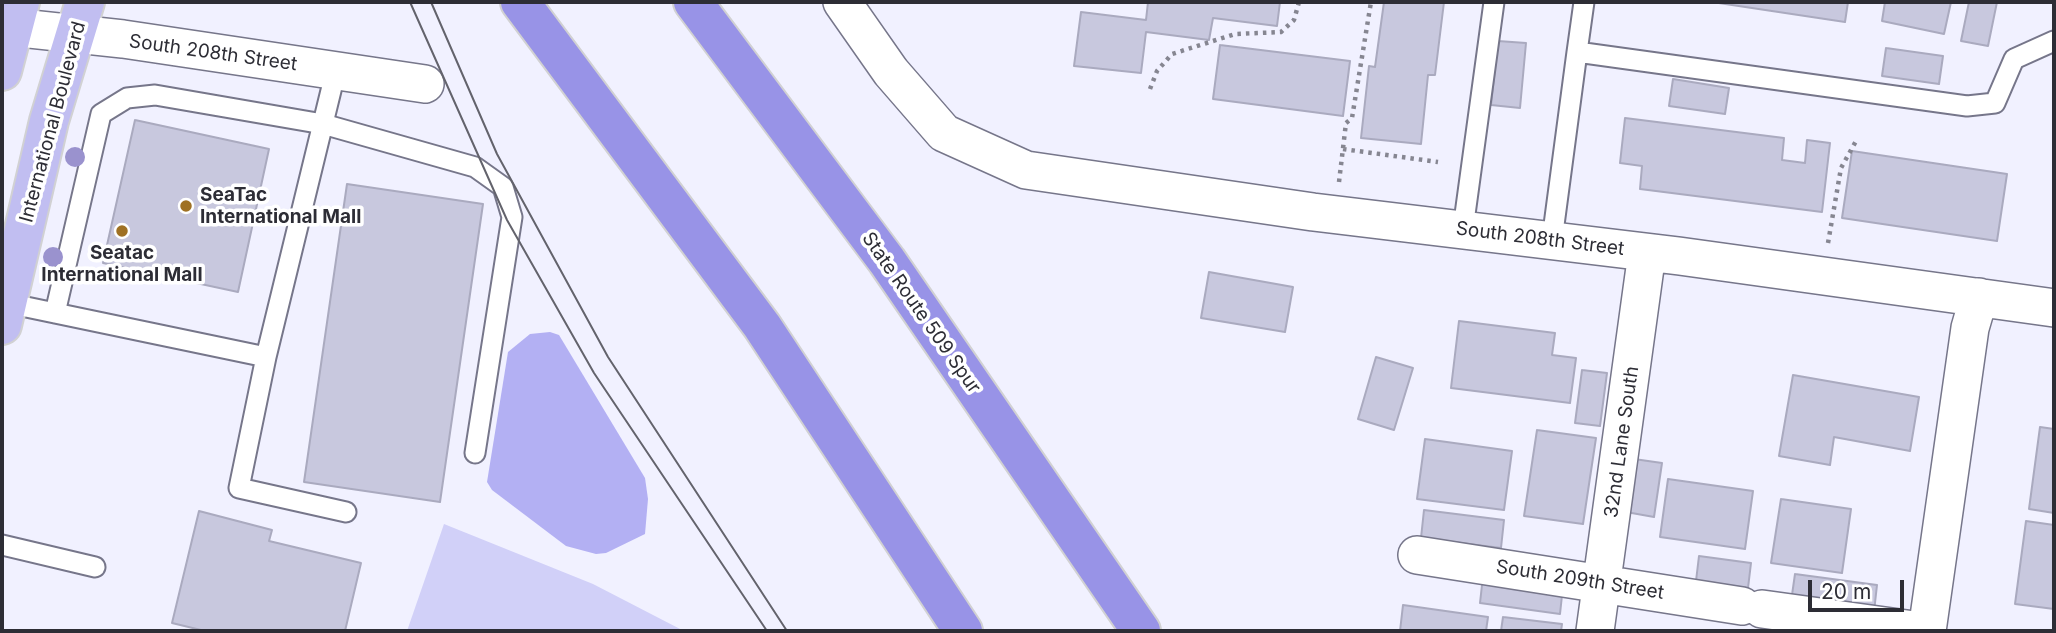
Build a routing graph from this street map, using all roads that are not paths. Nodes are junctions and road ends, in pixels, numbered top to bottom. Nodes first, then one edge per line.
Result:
1 (520, 2) edge
2 (693, 2) edge
3 (842, 2) edge
4 (1494, 2) edge
5 (1584, 2) edge
6 (12, 18) edge
7 (81, 19) edge
8 (2054, 41) edge
9 (1577, 52) junction
10 (2, 71) edge
11 (336, 71) junction
12 (425, 84) dead end
13 (323, 124) junction
14 (1463, 229) junction
15 (1552, 240) junction
16 (1647, 253) junction
17 (1979, 297) junction
18 (2054, 308) edge
19 (55, 313) junction
20 (4, 314) edge
21 (266, 357) junction
22 (475, 453) dead end
23 (346, 512) dead end
24 (2, 545) edge
25 (1417, 555) dead end
26 (95, 567) dead end
27 (1602, 583) junction
28 (963, 631) edge
29 (1140, 631) edge
30 (1595, 631) edge
31 (1921, 631) edge
32 (1927, 631) edge

1 - 28 highway
2 - 29 highway, State Route 509 Spur
3 - 14 street, South 208th Street
4 - 14 lane
5 - 9 lane
6 - 7 street, South 208th Street
6 - 10 main road
7 - 11 street, South 208th Street
7 - 20 main road, International Boulevard
8 - 9 lane
9 - 15 lane
11 - 12 street, South 208th Street
11 - 13 lane
13 - 19 lane
13 - 21 lane
13 - 22 lane
14 - 15 street, South 208th Street
15 - 16 street, South 208th Street
16 - 17 street, South 208th Street
16 - 27 street, 32nd Lane South
17 - 18 street, South 208th Street
17 - 32 street
19 - 20 lane
19 - 21 lane
21 - 23 lane
24 - 26 lane
25 - 27 street, South 209th Street
27 - 30 street, 32nd Lane South
27 - 31 street, South 209th Street

